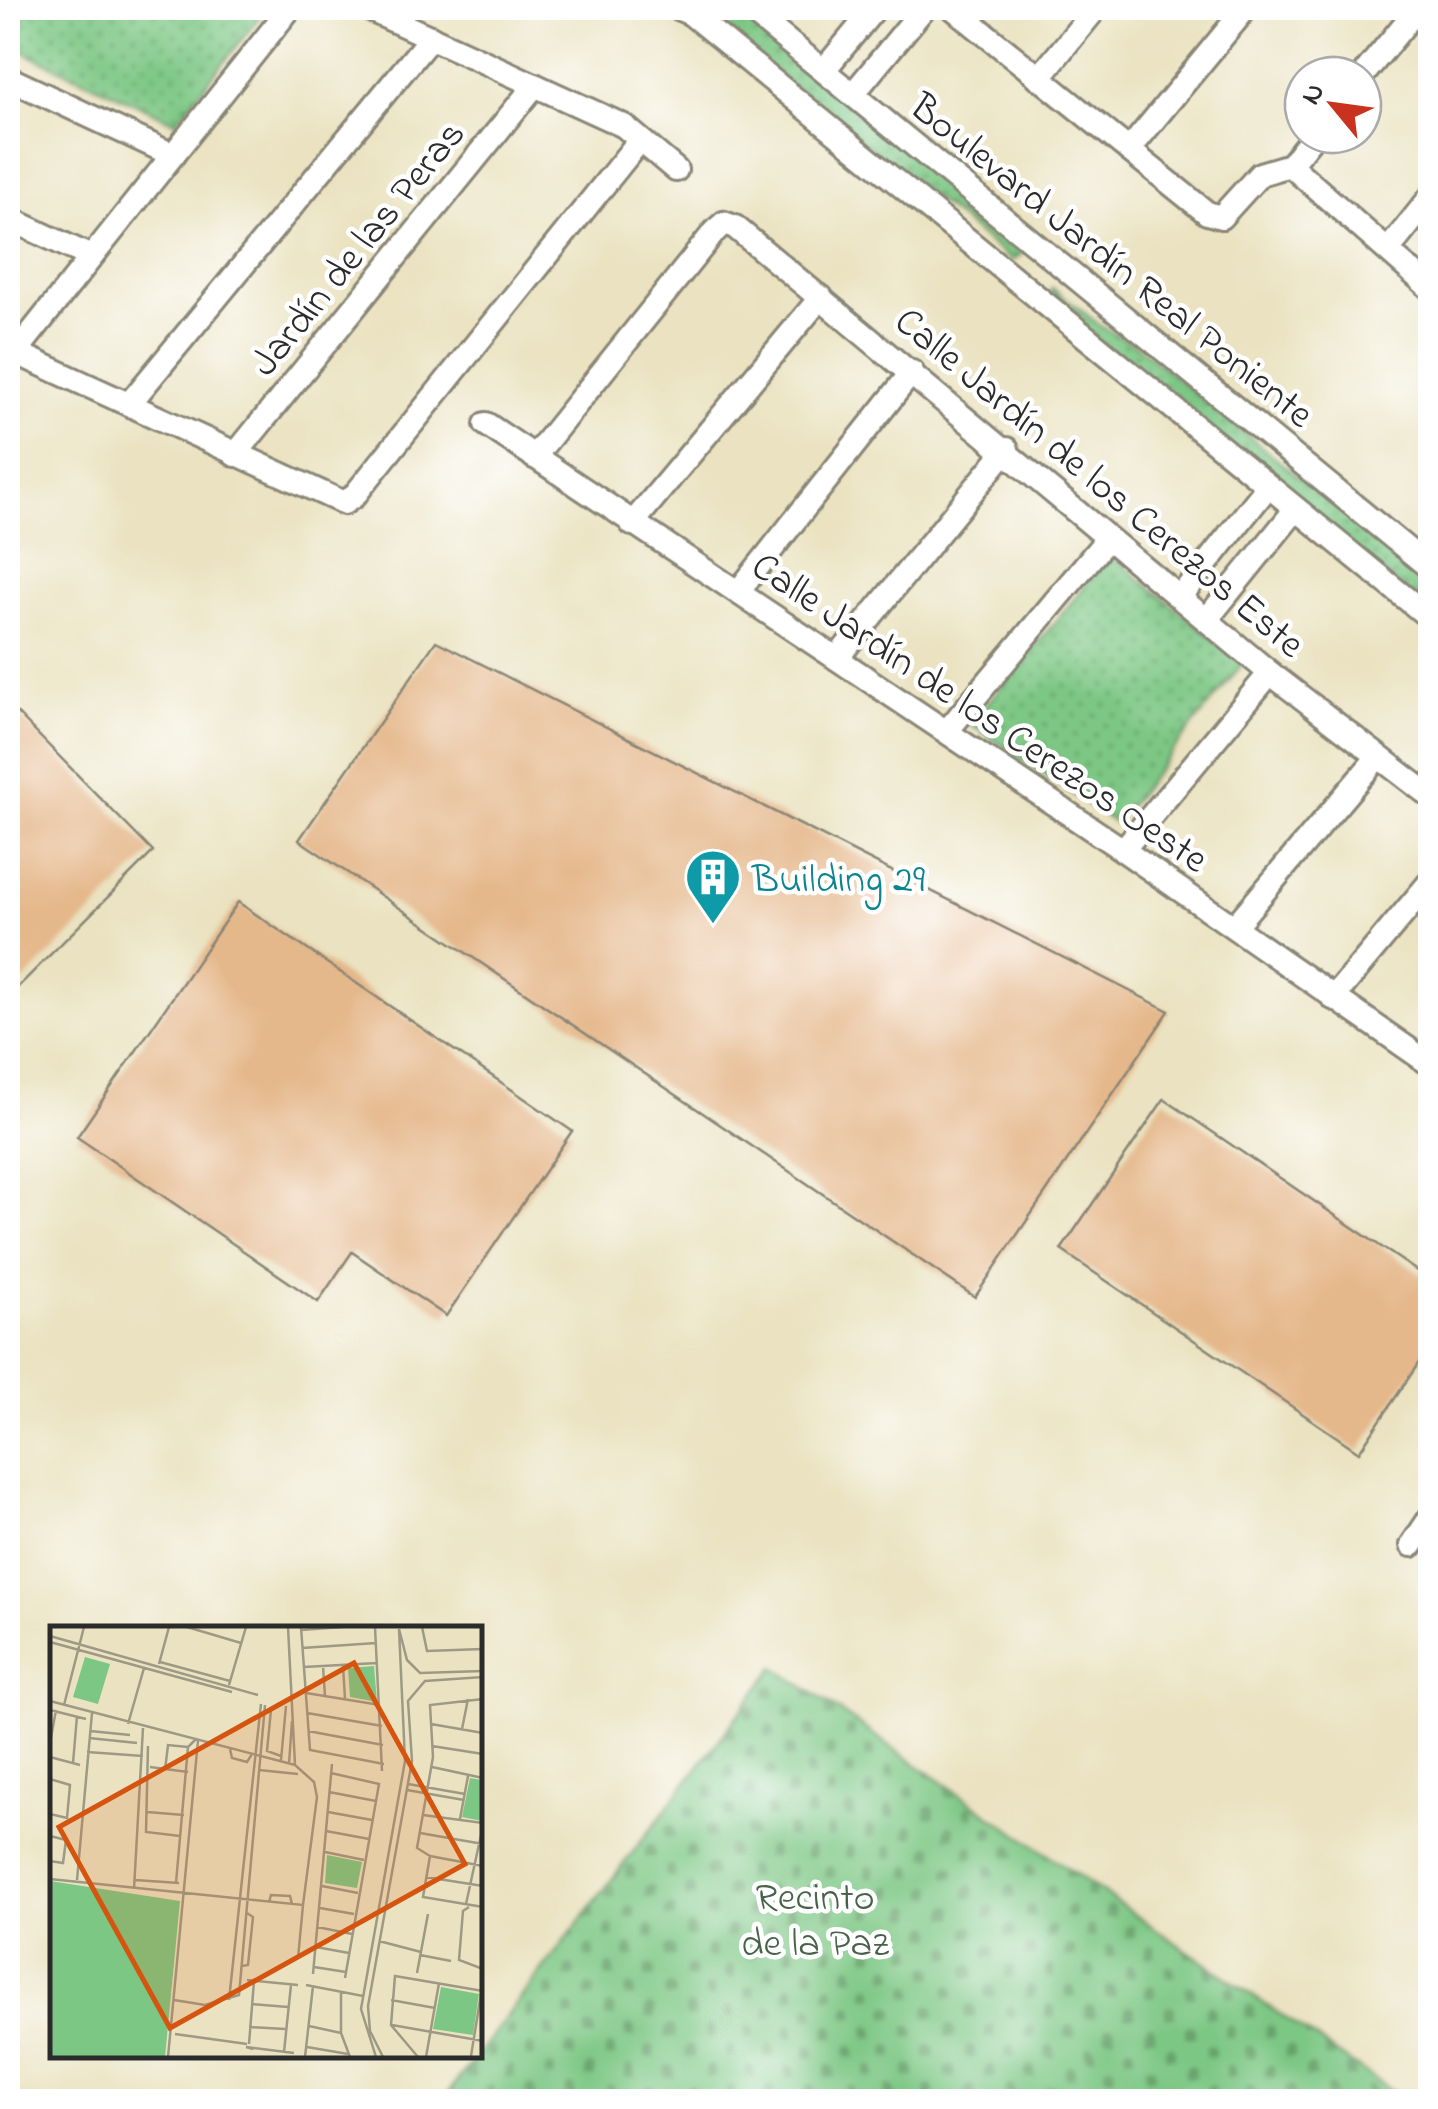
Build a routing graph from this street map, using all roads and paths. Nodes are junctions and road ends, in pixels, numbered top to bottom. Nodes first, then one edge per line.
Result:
1 (290, 8) edge
2 (366, 8) edge
3 (676, 8) edge
4 (747, 8) edge
5 (876, 8) edge
6 (924, 8) edge
7 (953, 8) edge
8 (1096, 8) edge
9 (1246, 8) edge
10 (1418, 8) edge
11 (854, 34) junction
12 (431, 37) junction
13 (1379, 55) edge
14 (881, 60) junction
15 (824, 70) junction
16 (8, 78) edge
17 (1039, 78) junction
18 (535, 85) junction
19 (853, 94) junction
20 (640, 140) junction
21 (1129, 150) junction
22 (173, 155) junction
23 (1298, 155) edge
24 (1290, 165) junction
25 (676, 170) dead end
26 (1430, 198) edge
27 (8, 218) edge
28 (1389, 249) junction
29 (1050, 255) junction
30 (91, 258) junction
31 (1023, 286) junction
32 (1430, 288) edge
33 (821, 297) junction
34 (12, 350) edge
35 (912, 372) junction
36 (129, 404) junction
37 (486, 424) dead end
38 (1007, 449) junction
39 (235, 455) junction
40 (534, 457) junction
41 (1268, 486) junction
42 (1296, 509) junction
43 (1239, 522) junction
44 (632, 524) junction
45 (1107, 538) junction
46 (1271, 544) junction
47 (1430, 568) edge
48 (738, 592) junction
49 (1180, 598) junction
50 (1430, 618) edge
51 (1206, 619) junction
52 (837, 658) junction
53 (1270, 672) junction
54 (947, 731) junction
55 (1377, 758) junction
56 (1430, 796) edge
57 (1123, 850) junction
58 (1430, 882) edge
59 (1234, 927) junction
60 (1333, 998) junction
61 (1430, 1064) edge
62 (1430, 1518) edge
63 (1412, 1545) dead end

1 - 22 street
2 - 12 street
3 - 31 street, Boulevard Jardín Real Poniente
4 - 15 street, Boulevard Jardín Real Poniente
5 - 11 street
6 - 14 street
7 - 17 street
8 - 17 street
9 - 21 street
10 - 13 street
11 - 14 street
11 - 15 street
12 - 18 street
12 - 36 street
14 - 19 street
15 - 19 street, Boulevard Jardín Real Poniente
16 - 22 street
17 - 21 street
18 - 20 street
18 - 39 street, Jardín de las Peras
19 - 29 street, Boulevard Jardín Real Poniente
20 - 25 street
20 - 39 street
21 - 24 street
22 - 30 street
23 - 24 street
24 - 28 street
26 - 28 street
27 - 30 street
28 - 32 street
29 - 31 street
29 - 47 street, Boulevard Jardín Real Poniente
30 - 34 street
31 - 41 street, Boulevard Jardín Real Poniente
33 - 35 street, Calle Jardín de los Cerezos Este
33 - 40 street, Calle Jardín de los Cerezos Este
33 - 44 street
34 - 36 street
35 - 38 street, Calle Jardín de los Cerezos Este
35 - 48 street
36 - 39 street
37 - 40 street, Calle Jardín de los Cerezos Oeste
38 - 45 street, Calle Jardín de los Cerezos Este
38 - 52 street
40 - 44 street, Calle Jardín de los Cerezos Oeste
41 - 42 street, Boulevard Jardín Real Poniente
41 - 43 street, Boulevard Jardín Real Poniente
42 - 46 street
42 - 50 street, Boulevard Jardín Real Poniente
43 - 46 street
43 - 49 street, Boulevard Jardín Real Poniente
44 - 48 street, Calle Jardín de los Cerezos Oeste
45 - 49 street, Calle Jardín de los Cerezos Este
45 - 54 street
46 - 51 street
48 - 52 street, Calle Jardín de los Cerezos Oeste
49 - 51 street, Calle Jardín de los Cerezos Este
51 - 53 street, Calle Jardín de los Cerezos Este
52 - 54 street, Calle Jardín de los Cerezos Oeste
53 - 55 street, Calle Jardín de los Cerezos Este
53 - 57 street
54 - 57 street, Calle Jardín de los Cerezos Oeste
55 - 56 street, Calle Jardín de los Cerezos Este
55 - 59 street
57 - 59 street, Calle Jardín de los Cerezos Oeste
58 - 60 street
59 - 60 street, Calle Jardín de los Cerezos Oeste
60 - 61 street, Calle Jardín de los Cerezos Oeste
62 - 63 street

